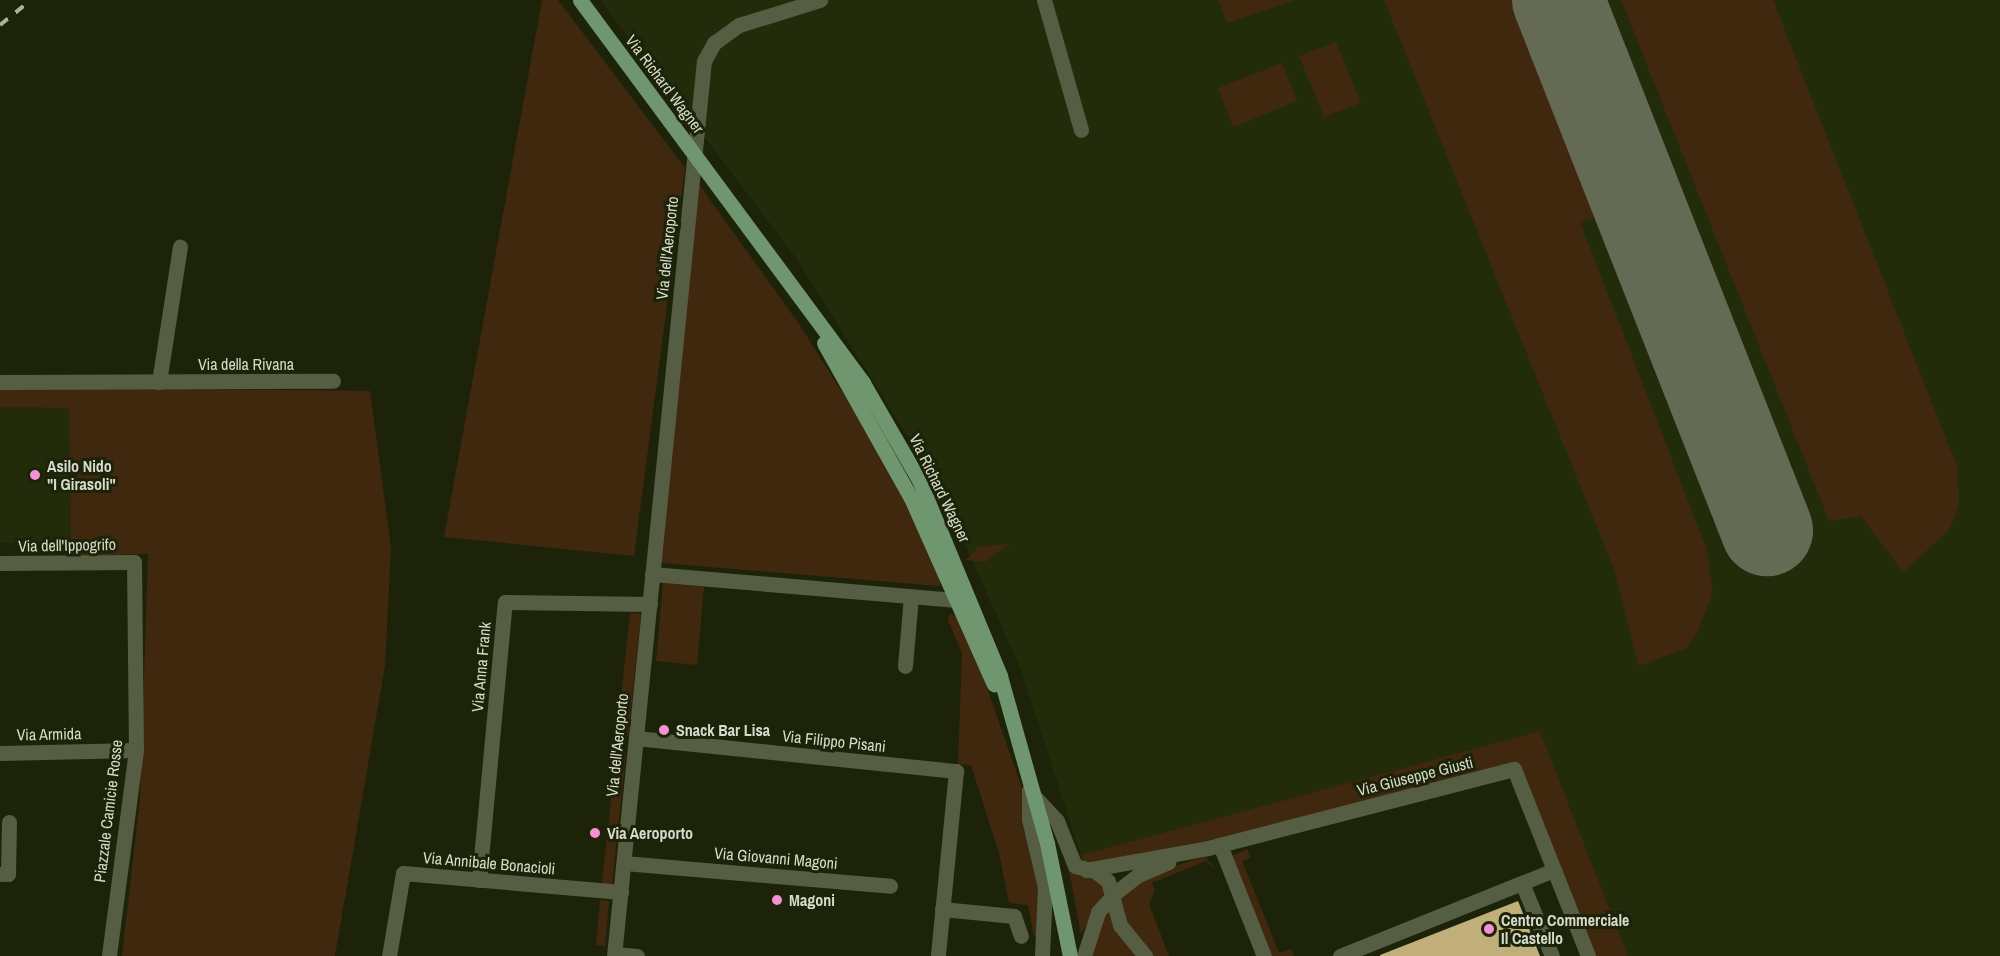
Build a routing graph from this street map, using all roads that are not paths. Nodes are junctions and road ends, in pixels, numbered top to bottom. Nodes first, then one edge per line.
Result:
1 (580, 0) edge
2 (820, 0) edge
3 (1044, 0) edge
4 (1081, 130) dead end
5 (180, 247) dead end
6 (805, 306) junction
7 (333, 381) dead end
8 (0, 382) edge
9 (159, 382) junction
10 (134, 562) joint
11 (0, 563) edge
12 (652, 574) junction
13 (911, 596) junction
14 (957, 600) junction
15 (650, 604) junction
16 (905, 666) dead end
17 (1006, 704) junction
18 (636, 738) junction
19 (136, 750) junction
20 (0, 753) edge
21 (1029, 781) junction
22 (1034, 796) junction
23 (9, 822) dead end
24 (1214, 847) junction
25 (4, 858) edge
26 (624, 863) junction
27 (1086, 870) junction
28 (1554, 870) junction
29 (0, 874) edge
30 (478, 880) junction
31 (1522, 883) junction
32 (890, 886) dead end
33 (621, 892) junction
34 (1115, 893) junction
35 (942, 909) junction
36 (1021, 936) dead end
37 (614, 955) edge
38 (109, 956) edge
39 (389, 956) edge
40 (637, 956) edge
41 (938, 956) edge
42 (1042, 956) edge
43 (1070, 956) edge
44 (1084, 956) edge
45 (1145, 956) edge
46 (1264, 956) edge
47 (1340, 956) edge
48 (1552, 956) edge
49 (1588, 956) edge

1 - 6 main road, Via Richard Wagner
2 - 12 street, Via dell'Aeroporto
3 - 4 street
5 - 9 street
6 - 14 main road, Via Richard Wagner
6 - 17 main road, Via Richard Wagner
7 - 9 street, Via della Rivana
8 - 9 street, Via della Rivana
10 - 11 street, Via dell'Ippogrifo
10 - 19 street, Piazzale Camicie Rosse
12 - 13 street
12 - 15 street, Via dell'Aeroporto
13 - 14 street
13 - 16 street
14 - 17 main road, Via Richard Wagner
15 - 18 street, Via dell'Aeroporto
15 - 30 street, Via Anna Frank
17 - 21 main road, Via Richard Wagner
18 - 26 street, Via dell'Aeroporto
18 - 35 street, Via Filippo Pisani
19 - 20 street, Via Armida
19 - 38 street, Piazzale Camicie Rosse
21 - 22 main road, Via Richard Wagner
21 - 42 street
22 - 27 street
22 - 43 main road, Via Richard Wagner
23 - 25 street
24 - 27 street, Via Giuseppe Giusti
24 - 28 street, Via Giuseppe Giusti
24 - 34 street, Via Giuseppe Giusti
24 - 46 street
25 - 29 street
26 - 32 street, Via Giovanni Magoni
26 - 33 street, Via dell'Aeroporto
27 - 34 street
28 - 31 street
28 - 49 street, Via Giuseppe Giusti
30 - 33 street, Via Annibale Bonacioli
30 - 39 street, Via Annibale Bonacioli
31 - 47 street
31 - 48 street
33 - 37 street, Via dell'Aeroporto
34 - 44 street, Via Giuseppe Giusti
34 - 45 street
35 - 36 street
35 - 41 street
37 - 40 street

